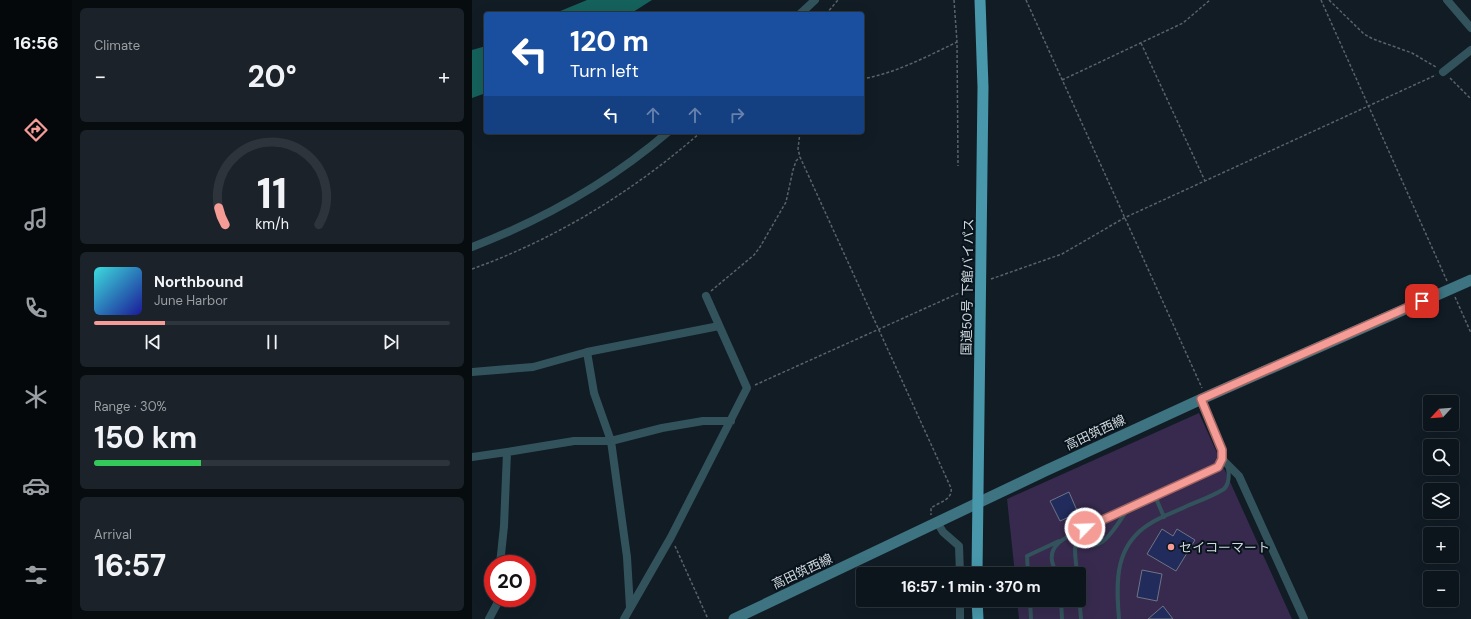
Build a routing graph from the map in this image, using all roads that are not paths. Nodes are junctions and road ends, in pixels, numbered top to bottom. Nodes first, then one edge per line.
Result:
1 (815, 0) edge
2 (980, 0) edge
3 (1447, 0) edge
4 (802, 12) edge
5 (1471, 28) edge
6 (1471, 50) edge
7 (1443, 72) road end
8 (666, 134) edge
9 (472, 247) edge
10 (1471, 280) edge
11 (706, 296) road end
12 (719, 326) junction
13 (587, 352) junction
14 (472, 372) edge
15 (1204, 398) junction
16 (731, 421) junction
17 (611, 441) junction
18 (1222, 450) junction
19 (507, 452) junction
20 (472, 457) edge
21 (1226, 463) junction
22 (1155, 496) junction
23 (978, 503) junction
24 (1128, 509) junction
25 (1164, 517) junction
26 (936, 523) junction
27 (1085, 528) junction
28 (1078, 534) junction
29 (1063, 539) junction
30 (501, 555) edge
31 (960, 567) edge
32 (977, 567) edge
33 (1028, 567) edge
34 (1054, 567) edge
35 (1076, 567) edge
36 (495, 607) edge
37 (960, 607) edge
38 (977, 607) edge
39 (1030, 607) edge
40 (1061, 607) edge
41 (1080, 607) edge
42 (630, 608) junction
43 (489, 619) edge
44 (624, 619) edge
45 (734, 619) edge
46 (960, 619) edge
47 (978, 619) edge
48 (1031, 619) edge
49 (1062, 619) edge
50 (1081, 619) edge
51 (1119, 619) edge
52 (1304, 619) edge

1 - 4 street
2 - 23 highway, 国道50号 下館バイパス
3 - 5 street
6 - 7 street
8 - 9 street
10 - 15 main road, 高田筑西線
11 - 12 street
12 - 13 street
12 - 16 street
13 - 14 street
13 - 17 street
15 - 18 lane
15 - 23 main road, 高田筑西線
16 - 17 street
16 - 42 street
17 - 19 street
17 - 42 street
18 - 21 lane
18 - 22 lane
19 - 20 street
19 - 30 street
21 - 25 lane
21 - 52 street
22 - 24 lane
22 - 25 lane
23 - 26 main road, 高田筑西線
23 - 32 highway, 国道50号 下館バイパス
24 - 27 lane
24 - 28 lane
25 - 51 lane
26 - 31 street
26 - 45 main road, 高田筑西線
27 - 28 lane
27 - 29 lane
28 - 35 lane
29 - 33 lane
29 - 34 lane
36 - 43 street
37 - 46 street
38 - 47 highway
39 - 48 lane
40 - 49 lane
41 - 50 lane
42 - 44 street

